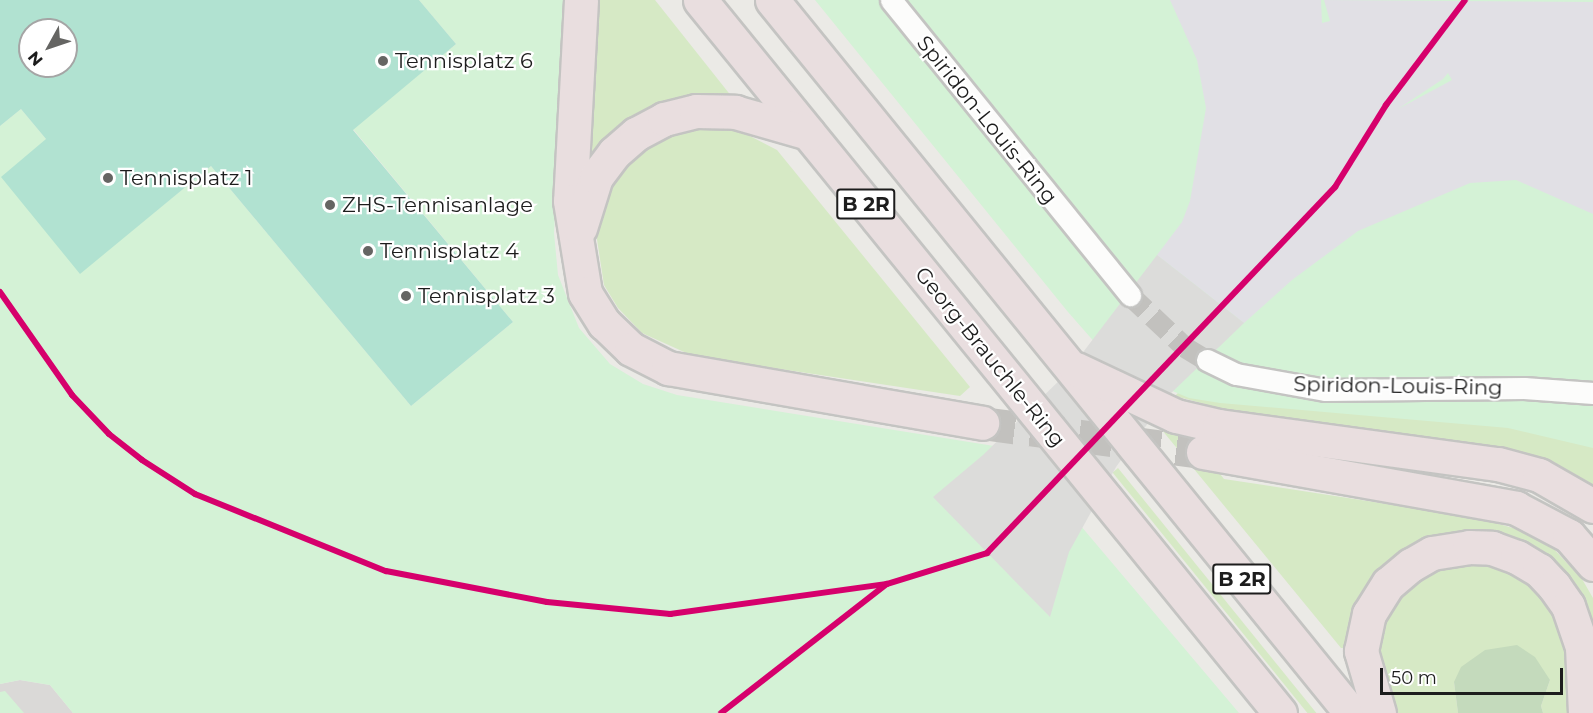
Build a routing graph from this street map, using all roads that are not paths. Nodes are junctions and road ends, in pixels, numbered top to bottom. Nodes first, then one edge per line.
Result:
1 (580, 0) edge
2 (700, 0) edge
3 (772, 0) edge
4 (891, 0) edge
5 (808, 133) junction
6 (577, 235) junction
7 (1130, 295) tunnel mouth
8 (1207, 360) tunnel mouth
9 (1069, 366) junction
10 (1593, 393) edge
11 (982, 423) tunnel mouth
12 (1203, 452) tunnel mouth
13 (1593, 506) edge
14 (1593, 564) edge
15 (1280, 713) edge
16 (1351, 713) edge
17 (1379, 713) edge
18 (1585, 713) edge

1 - 6 highway
2 - 5 highway, Georg-Brauchle-Ring / B 2R
3 - 9 highway, B 2R
4 - 7 street, Spiridon-Louis-Ring
5 - 6 highway
5 - 15 highway, Georg-Brauchle-Ring / B 2R
6 - 11 highway
8 - 10 street, Spiridon-Louis-Ring
9 - 13 highway
9 - 16 highway, B 2R
12 - 14 highway
17 - 18 highway

